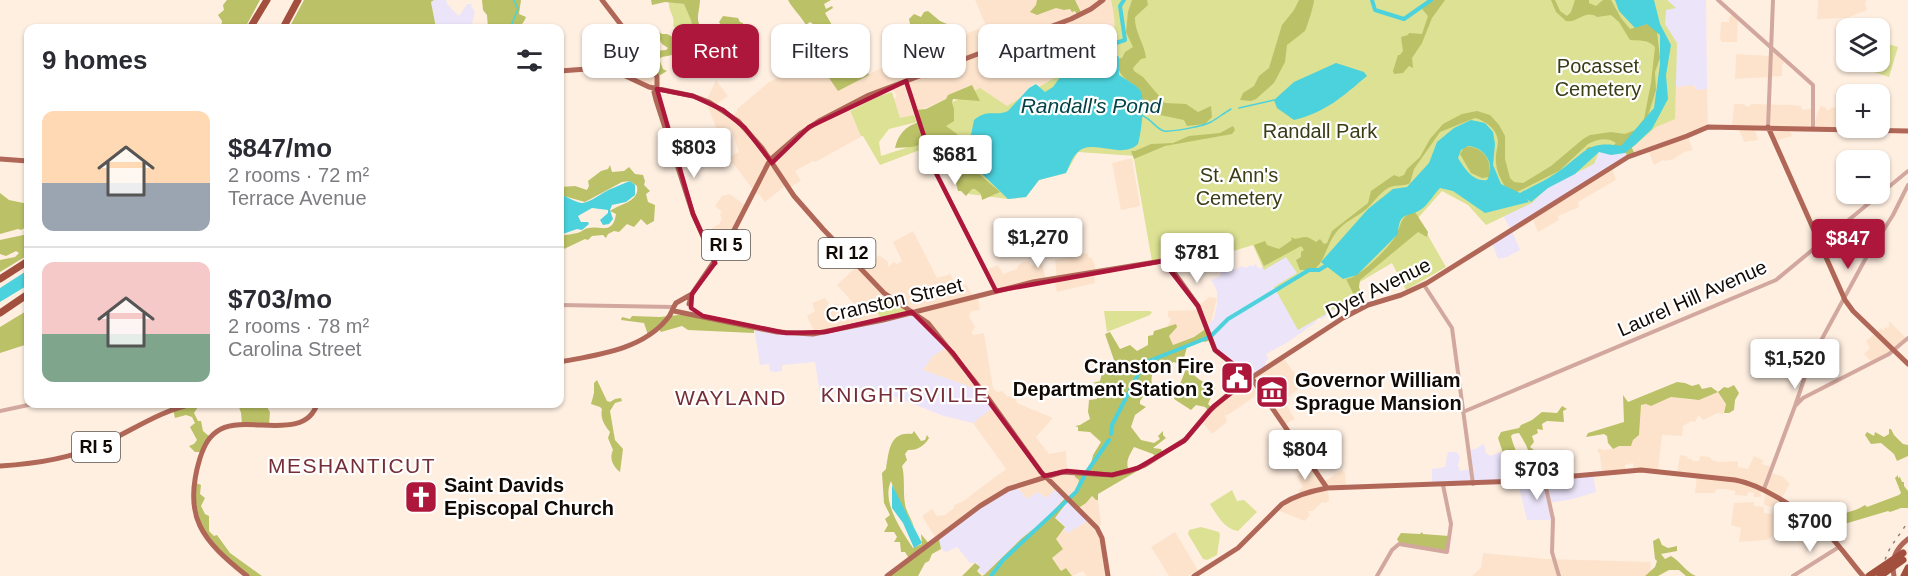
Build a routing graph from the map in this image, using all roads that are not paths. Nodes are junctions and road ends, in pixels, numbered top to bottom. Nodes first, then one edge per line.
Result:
1 (267, 0) edge
2 (298, 0) edge
3 (602, 0) edge
4 (1103, 0) edge
5 (1718, 0) edge
6 (1773, 0) edge
7 (252, 24) edge
8 (286, 24) edge
9 (620, 24) edge
10 (1771, 48) junction
11 (564, 71) edge
12 (657, 78) edge
13 (658, 78) edge
14 (906, 81) junction
15 (657, 89) junction
16 (668, 91) junction
17 (1768, 127) junction
18 (1813, 129) junction
19 (1908, 131) edge
20 (0, 159) edge
21 (24, 161) edge
22 (771, 162) junction
23 (1908, 171) edge
24 (1908, 184) edge
25 (1820, 244) junction
26 (715, 262) junction
27 (24, 264) edge
28 (0, 278) edge
29 (1424, 285) junction
30 (996, 291) junction
31 (692, 294) junction
32 (24, 296) edge
33 (683, 300) junction
34 (1845, 300) junction
35 (689, 305) junction
36 (564, 306) edge
37 (0, 311) edge
38 (678, 311) junction
39 (913, 312) junction
40 (703, 316) junction
41 (1908, 338) edge
42 (1894, 351) junction
43 (564, 361) edge
44 (1908, 364) edge
45 (1251, 378) junction
46 (24, 406) edge
47 (1795, 406) junction
48 (176, 408) edge
49 (315, 408) edge
50 (0, 411) edge
51 (1463, 412) junction
52 (0, 466) edge
53 (1056, 473) junction
54 (1044, 476) junction
55 (1544, 480) junction
56 (1473, 484) junction
57 (1053, 485) junction
58 (1443, 485) junction
59 (1328, 488) junction
60 (1764, 489) junction
61 (1908, 539) edge
62 (1839, 547) junction
63 (1905, 555) edge
64 (1908, 568) edge
65 (1559, 574) edge
66 (247, 576) edge
67 (887, 576) edge
68 (1108, 576) edge
69 (1194, 576) edge
70 (1377, 576) edge
71 (1793, 576) edge
72 (1863, 576) edge
73 (1869, 576) edge
74 (1880, 576) edge
75 (1894, 576) edge
76 (1904, 576) edge

1 - 7 highway
2 - 8 highway
3 - 9 main road
4 - 14 main road, RI 5
5 - 10 street
6 - 10 street
10 - 17 street
10 - 18 street
11 - 15 main road
12 - 15 main road
13 - 16 main road
14 - 22 main road, RI 5
14 - 30 street
15 - 16 main road, RI 12
15 - 26 main road
16 - 22 main road, RI 12
17 - 18 main road, Dyer Avenue
17 - 25 main road
17 - 29 main road, Dyer Avenue
18 - 19 main road, Dyer Avenue
20 - 21 main road
22 - 26 main road, RI 5
22 - 39 main road, RI 12
23 - 25 street, Laurel Hill Avenue
24 - 34 street
25 - 34 main road
25 - 51 street, Laurel Hill Avenue
26 - 31 main road, RI 5
27 - 28 highway
29 - 45 main road, Dyer Avenue
29 - 51 street
30 - 39 main road, Cranston Street
30 - 45 main road, Cranston Street
31 - 33 main road, RI 5
31 - 35 main road, RI 5
32 - 37 highway
33 - 35 main road, Cranston Street
33 - 38 main road, RI 5
34 - 42 main road
34 - 47 street
35 - 38 main road, RI 5
35 - 40 main road, Cranston Street
36 - 38 street, Cranston Street
38 - 40 main road, Cranston Street
38 - 43 main road, RI 5
39 - 40 main road, Cranston Street
39 - 54 main road, RI 12
41 - 42 street
42 - 44 main road
42 - 47 street
45 - 53 main road, Dyer Avenue
45 - 59 main road
46 - 50 street
47 - 60 street
48 - 52 main road, RI 5
49 - 66 main road
51 - 56 street
53 - 54 main road, Dyer Avenue
53 - 57 main road
54 - 57 main road, RI 12
54 - 67 main road, Dyer Avenue
55 - 56 main road
55 - 60 main road
55 - 65 street
56 - 58 main road
57 - 68 main road, RI 12
58 - 59 main road
58 - 70 street
59 - 69 main road
60 - 62 main road
61 - 75 main road
62 - 71 street
62 - 72 main road
63 - 73 highway, bridge
63 - 74 highway, bridge
64 - 76 highway

